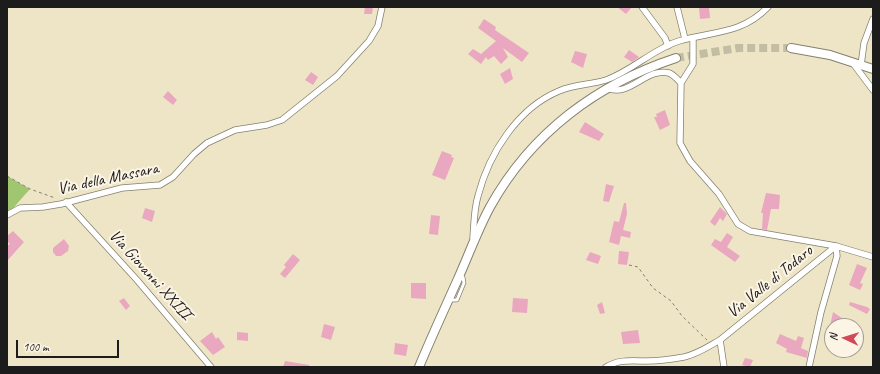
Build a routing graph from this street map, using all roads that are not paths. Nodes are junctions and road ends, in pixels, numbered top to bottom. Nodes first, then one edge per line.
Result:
1 (382, 7) edge
2 (642, 7) edge
3 (677, 7) edge
4 (768, 7) edge
5 (873, 19) edge
6 (693, 38) junction
7 (686, 39) junction
8 (668, 46) junction
9 (791, 48) tunnel mouth
10 (676, 58) tunnel mouth
11 (852, 62) junction
12 (861, 65) junction
13 (873, 69) edge
14 (681, 83) junction
15 (606, 88) junction
16 (873, 90) edge
17 (66, 202) junction
18 (7, 215) edge
19 (473, 244) junction
20 (836, 246) junction
21 (873, 257) edge
22 (720, 340) junction
23 (211, 367) edge
24 (419, 367) edge
25 (606, 367) edge
26 (724, 367) edge
27 (809, 367) edge

1 - 17 street, Via della Massara
2 - 8 street
3 - 7 street
4 - 6 street
5 - 12 street
6 - 7 street
6 - 14 street
7 - 8 street
8 - 19 street
9 - 11 main road
10 - 15 main road
11 - 12 main road
11 - 16 street
12 - 13 main road
14 - 15 street
14 - 20 street, Via Valle di Todaro
15 - 19 main road
17 - 18 street, Via della Massara
17 - 23 street, Via Giovanni XXIII
19 - 24 main road
20 - 21 street, Via Valle di Todaro
20 - 22 street, Via Valle di Todaro
20 - 27 street
22 - 25 street, Via Valle di Todaro
22 - 26 street, Via Valle di Todaro

